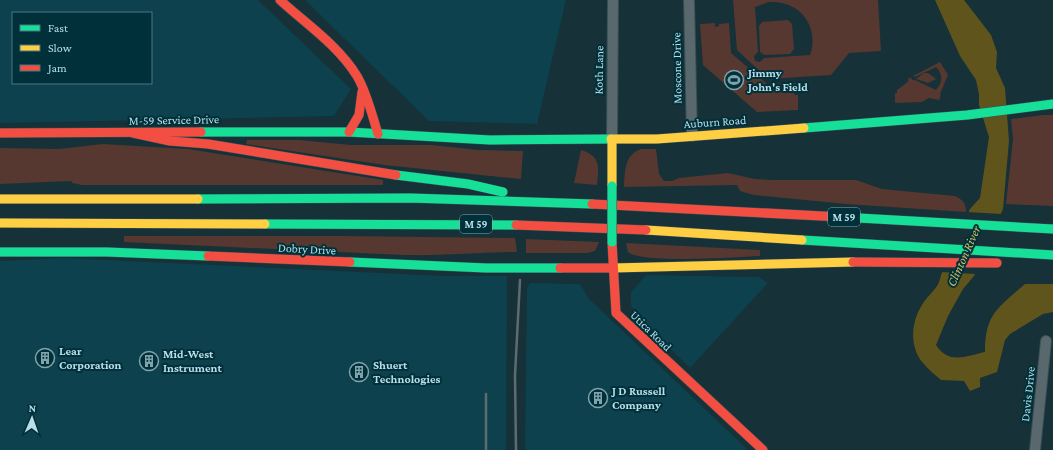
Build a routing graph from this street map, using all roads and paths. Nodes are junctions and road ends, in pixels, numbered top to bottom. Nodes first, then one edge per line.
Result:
1 (280, 0) edge
2 (613, 0) edge
3 (689, 0) edge
4 (362, 88) junction
5 (1053, 104) edge
6 (349, 132) junction
7 (0, 133) edge
8 (134, 133) junction
9 (378, 134) junction
10 (692, 136) junction
11 (612, 140) junction
12 (0, 199) edge
13 (544, 201) junction
14 (0, 223) edge
15 (1053, 229) edge
16 (0, 252) edge
17 (1053, 255) edge
18 (1053, 261) edge
19 (613, 268) junction
20 (1046, 341) dead end
21 (762, 450) edge
22 (1035, 450) edge

1 - 4 main road
2 - 11 street, Koth Lane
3 - 10 street, Moscone Drive
4 - 6 main road
4 - 9 main road
5 - 10 main road, Auburn Road
6 - 8 main road, M-59 Service Drive
6 - 9 main road, Auburn Road
7 - 8 main road, M-59 Service Drive
8 - 13 main road
9 - 11 main road, Auburn Road
10 - 11 main road, Auburn Road
11 - 19 main road, Utica Road, bridge
12 - 13 main road, M 59
13 - 15 main road, M 59
14 - 17 main road, M 59
16 - 19 main road, Dobry Drive
18 - 19 main road, Dobry Drive
19 - 21 main road, Utica Road
20 - 22 street, Davis Drive

